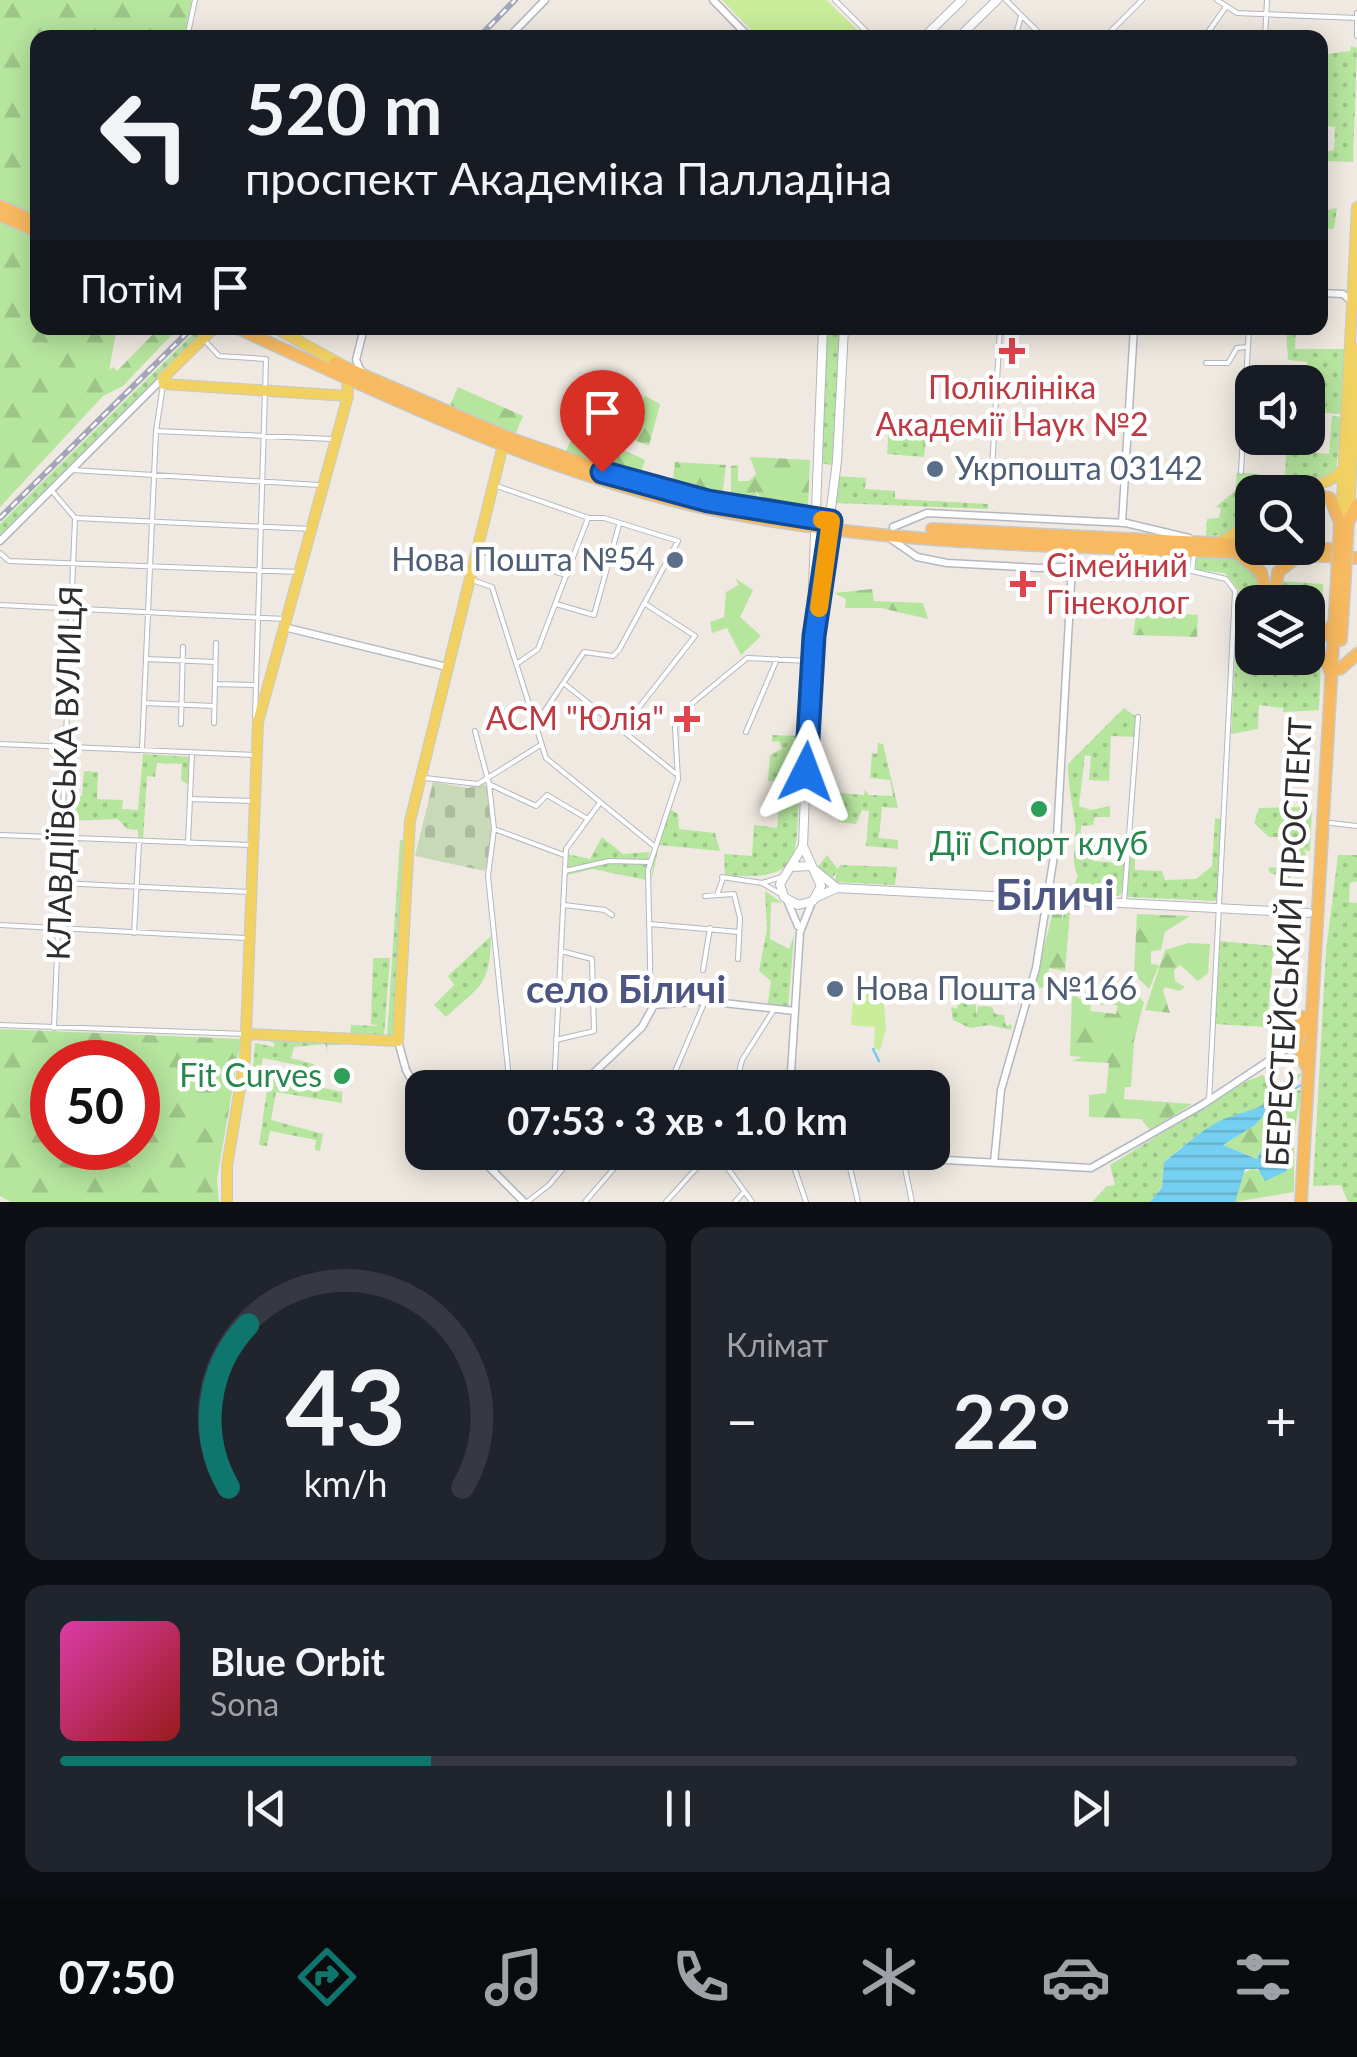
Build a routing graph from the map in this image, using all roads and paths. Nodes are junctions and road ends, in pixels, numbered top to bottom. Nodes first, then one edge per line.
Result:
1 (195, 0) edge
2 (545, 0) edge
3 (714, 0) edge
4 (835, 0) edge
5 (962, 0) edge
6 (997, 0) edge
7 (1006, 0) edge
8 (1142, 0) edge
9 (1218, 0) edge
10 (1267, 0) edge
11 (1225, 8) junction
12 (1021, 16) junction
13 (1266, 16) junction
14 (1357, 16) edge
15 (189, 30) edge
16 (516, 30) edge
17 (742, 30) edge
18 (864, 30) edge
19 (932, 30) edge
20 (966, 30) edge
21 (1017, 30) edge
22 (1036, 30) edge
23 (1112, 30) edge
24 (1210, 30) edge
25 (1265, 30) edge
26 (1357, 36) edge
27 (0, 206) edge
28 (1357, 207) edge
29 (0, 215) edge
30 (30, 221) edge
31 (30, 221) edge
32 (1353, 283) junction
33 (1328, 293) edge
34 (1344, 294) junction
35 (1352, 304) junction
36 (206, 335) edge
37 (259, 335) edge
38 (294, 335) edge
39 (362, 335) edge
40 (823, 335) edge
41 (844, 335) edge
42 (1000, 335) edge
43 (1134, 335) edge
44 (1249, 335) edge
45 (203, 338) junction
46 (1248, 347) junction
47 (1357, 349) edge
48 (356, 354) junction
49 (1206, 363) dead end
50 (346, 371) junction
51 (363, 379) junction
52 (168, 380) junction
53 (265, 390) junction
54 (348, 396) junction
55 (156, 431) junction
56 (262, 437) junction
57 (336, 439) junction
58 (504, 440) junction
59 (1347, 468) junction
60 (72, 470) junction
61 (1241, 472) dead end
62 (835, 475) junction
63 (816, 476) junction
64 (154, 477) junction
65 (1357, 478) edge
66 (261, 482) junction
67 (1325, 484) edge
68 (492, 485) junction
69 (323, 486) junction
70 (991, 487) dead end
71 (52, 490) junction
72 (1325, 497) edge
73 (1357, 505) edge
74 (75, 518) junction
75 (588, 518) junction
76 (152, 522) junction
77 (813, 523) junction
78 (1122, 523) junction
79 (1344, 523) junction
80 (619, 525) junction
81 (831, 525) junction
82 (259, 527) junction
83 (311, 529) junction
84 (888, 530) junction
85 (1235, 537) edge
86 (0, 541) edge
87 (1218, 543) junction
88 (1235, 544) edge
89 (1198, 546) junction
90 (1154, 548) junction
91 (476, 550) junction
92 (0, 553) edge
93 (1325, 553) edge
94 (1235, 554) edge
95 (1357, 554) edge
96 (813, 558) junction
97 (826, 563) junction
98 (74, 564) junction
99 (1072, 564) junction
100 (1252, 565) edge
101 (150, 566) junction
102 (256, 572) junction
103 (299, 572) junction
104 (567, 576) junction
105 (469, 579) junction
106 (1265, 585) edge
107 (556, 604) junction
108 (646, 604) junction
109 (0, 605) edge
110 (71, 610) junction
111 (148, 613) junction
112 (255, 618) junction
113 (285, 623) junction
114 (1338, 625) junction
115 (1325, 635) edge
116 (814, 636) junction
117 (216, 643) dead end
118 (1357, 644) edge
119 (184, 647) dead end
120 (1357, 654) edge
121 (146, 659) junction
122 (777, 659) junction
123 (183, 660) junction
124 (1325, 660) edge
125 (813, 661) junction
126 (215, 662) junction
127 (518, 664) junction
128 (447, 668) junction
129 (1336, 673) junction
130 (564, 683) junction
131 (214, 684) junction
132 (254, 685) junction
133 (144, 703) junction
134 (181, 704) junction
135 (214, 706) junction
136 (1138, 717) dead end
137 (538, 721) junction
138 (214, 723) dead end
139 (180, 724) dead end
140 (622, 729) junction
141 (256, 730) junction
142 (475, 731) dead end
143 (746, 732) dead end
144 (0, 744) edge
145 (540, 745) junction
146 (66, 746) junction
147 (142, 750) junction
148 (192, 752) junction
149 (255, 754) junction
150 (674, 773) junction
151 (420, 778) junction
152 (488, 782) junction
153 (190, 799) junction
154 (253, 802) junction
155 (600, 803) junction
156 (586, 818) junction
157 (1331, 823) junction
158 (1357, 826) edge
159 (494, 829) junction
160 (0, 834) edge
161 (61, 837) junction
162 (139, 840) junction
163 (188, 843) junction
164 (251, 845) junction
165 (654, 846) junction
166 (802, 846) junction
167 (1321, 853) junction
168 (566, 856) junction
169 (650, 862) junction
170 (791, 866) junction
171 (815, 870) junction
172 (564, 872) junction
173 (782, 877) junction
174 (59, 883) junction
175 (762, 883) junction
176 (137, 886) junction
177 (837, 888) junction
178 (250, 892) junction
179 (716, 895) junction
180 (705, 896) dead end
181 (785, 898) junction
182 (815, 899) junction
183 (1048, 900) junction
184 (1124, 904) junction
185 (562, 905) junction
186 (1218, 908) junction
187 (1308, 912) junction
188 (612, 915) dead end
189 (650, 924) junction
190 (0, 926) edge
191 (1316, 926) junction
192 (710, 928) junction
193 (58, 930) junction
194 (800, 932) junction
195 (134, 933) junction
196 (740, 933) junction
197 (248, 938) junction
198 (1315, 941) junction
199 (560, 950) junction
200 (738, 958) dead end
201 (702, 970) dead end
202 (706, 1001) junction
203 (652, 1008) junction
204 (773, 1010) junction
205 (795, 1011) junction
206 (0, 1026) edge
207 (54, 1028) junction
208 (246, 1034) junction
209 (556, 1040) junction
210 (398, 1041) junction
211 (1297, 1042) junction
212 (1286, 1053) junction
213 (406, 1070) edge
214 (508, 1070) edge
215 (555, 1070) edge
216 (597, 1070) edge
217 (676, 1070) edge
218 (740, 1070) edge
219 (791, 1070) edge
220 (1308, 1076) junction
221 (1209, 1101) junction
222 (950, 1162) edge
223 (994, 1164) junction
224 (562, 1170) edge
225 (613, 1170) edge
226 (695, 1170) edge
227 (729, 1170) dead end
228 (795, 1170) edge
229 (851, 1170) edge
230 (905, 1170) edge
231 (493, 1171) edge
232 (743, 1194) junction
233 (227, 1202) edge
234 (525, 1202) edge
235 (585, 1202) edge
236 (666, 1202) edge
237 (735, 1202) edge
238 (752, 1202) edge
239 (806, 1202) edge
240 (858, 1202) edge
241 (912, 1202) edge
242 (1304, 1202) edge

1 - 15 street
2 - 16 street
3 - 17 street
4 - 18 street
5 - 19 main road
6 - 20 main road
7 - 12 street
8 - 23 street
9 - 11 street
10 - 13 street
11 - 13 street
11 - 24 street
12 - 21 street
12 - 22 street
13 - 14 street
13 - 25 street
14 - 26 street
27 - 30 highway
28 - 32 main road, БЕРЕСТЕЙСЬКИЙ ПРОСПЕКТ
29 - 31 highway
32 - 34 street
32 - 35 main road, БЕРЕСТЕЙСЬКИЙ ПРОСПЕКТ
33 - 34 street
34 - 35 street
35 - 59 main road, БЕРЕСТЕЙСЬКИЙ ПРОСПЕКТ
36 - 45 main road
37 - 50 highway
38 - 50 main road
39 - 48 street
40 - 63 main road
41 - 62 main road
42 - 70 street
43 - 78 street
44 - 46 street
45 - 52 main road
45 - 53 street
46 - 49 street
46 - 61 street
47 - 59 main road, БЕРЕСТЕЙСЬКИЙ ПРОСПЕКТ
48 - 50 street
48 - 51 street
50 - 51 highway
50 - 54 main road
51 - 54 main road
51 - 58 highway
52 - 53 main road
52 - 55 street
52 - 60 street
53 - 54 main road
53 - 56 street
54 - 57 main road
55 - 56 street
55 - 64 street
56 - 57 street
56 - 66 street
57 - 69 main road
58 - 68 main road
58 - 77 highway
59 - 65 main road
59 - 67 main road
59 - 79 main road, БЕРЕСТЕЙСЬКИЙ ПРОСПЕКТ
60 - 64 street
60 - 71 street
62 - 63 main road
62 - 81 main road
63 - 77 main road
64 - 66 street
64 - 76 street
66 - 69 street
66 - 82 street
68 - 75 street
68 - 91 main road
69 - 83 main road
71 - 74 street
71 - 86 street
72 - 79 highway
73 - 79 highway
74 - 76 street
74 - 98 street, КЛАВДІЇВСЬКА ВУЛИЦЯ
75 - 80 street
75 - 104 street
76 - 82 street
76 - 101 street
77 - 81 highway
77 - 96 main road
78 - 84 street
78 - 89 street
79 - 114 highway, БЕРЕСТЕЙСЬКИЙ ПРОСПЕКТ, bridge
80 - 107 street
80 - 108 street
81 - 84 highway
81 - 97 main road
82 - 83 street
82 - 102 street
83 - 103 main road
84 - 89 highway
84 - 90 highway
84 - 99 street
85 - 87 main road
87 - 88 highway
87 - 89 highway
89 - 90 highway
89 - 94 highway
89 - 186 street
90 - 99 street
91 - 104 street
91 - 105 main road
92 - 98 street
93 - 95 highway
96 - 97 main road
96 - 116 main road
97 - 116 main road
98 - 101 street
98 - 110 street, КЛАВДІЇВСЬКА ВУЛИЦЯ
99 - 183 street
100 - 106 highway
101 - 102 street
101 - 111 street
102 - 103 street
102 - 112 street
103 - 113 main road
104 - 107 street
105 - 127 street
105 - 128 main road
107 - 127 street
108 - 130 street
108 - 140 street
109 - 110 street
110 - 111 street
110 - 146 street, КЛАВДІЇВСЬКА ВУЛИЦЯ
111 - 112 street
111 - 121 street
112 - 113 street
112 - 132 street
113 - 128 street
113 - 141 main road
114 - 115 highway
114 - 118 highway
114 - 129 highway, БЕРЕСТЕЙСЬКИЙ ПРОСПЕКТ
116 - 125 main road
117 - 126 street
119 - 123 street
120 - 129 highway
121 - 123 street
121 - 133 street
122 - 125 street
122 - 143 street
122 - 150 street
123 - 126 street
123 - 134 street
124 - 129 highway
125 - 166 main road
126 - 131 street
127 - 137 street
128 - 151 main road
129 - 157 highway, БЕРЕСТЕЙСЬКИЙ ПРОСПЕКТ
129 - 167 highway, БЕРЕСТЕЙСЬКИЙ ПРОСПЕКТ
130 - 137 street
130 - 140 street
131 - 132 street
131 - 135 street
132 - 141 street
133 - 134 street
133 - 147 street
134 - 135 street
134 - 139 street
135 - 138 street
136 - 184 street
137 - 145 street
140 - 150 street
141 - 149 main road
142 - 152 street
144 - 146 street
145 - 152 street
145 - 155 street
146 - 147 street
146 - 161 street, КЛАВДІЇВСЬКА ВУЛИЦЯ
147 - 148 street
148 - 149 street
148 - 153 street
149 - 154 main road
150 - 165 street
151 - 152 street
151 - 210 main road
152 - 156 street
152 - 159 street
153 - 154 street
153 - 163 street
154 - 164 main road
155 - 156 street
155 - 165 street
156 - 168 street
157 - 158 street
157 - 220 highway, БЕРЕСТЕЙСЬКИЙ ПРОСПЕКТ
159 - 168 street
159 - 214 street
160 - 161 street
161 - 162 street
161 - 174 street, КЛАВДІЇВСЬКА ВУЛИЦЯ
162 - 163 street
162 - 176 street
163 - 164 street
164 - 178 main road
165 - 169 street
166 - 170 main road
166 - 171 main road
167 - 187 main road
167 - 191 highway, БЕРЕСТЕЙСЬКИЙ ПРОСПЕКТ
168 - 172 street
169 - 172 street
169 - 189 street
170 - 171 main road
170 - 173 main road
171 - 177 main road
171 - 182 main road
172 - 185 street
173 - 175 street
173 - 181 main road
174 - 176 street
174 - 193 street, КЛАВДІЇВСЬКА ВУЛИЦЯ
175 - 179 street
175 - 181 street
176 - 178 street
176 - 195 street
177 - 182 main road
177 - 183 main road
178 - 197 main road
179 - 180 street
179 - 196 street
181 - 182 main road
181 - 194 street
182 - 194 street
183 - 184 main road
183 - 223 street
184 - 186 main road
185 - 188 street
185 - 199 street
186 - 187 main road
186 - 221 street
187 - 191 main road
189 - 192 street
189 - 203 street
190 - 193 street
191 - 198 highway, БЕРЕСТЕЙСЬКИЙ ПРОСПЕКТ
192 - 196 street
192 - 201 street
193 - 195 street
193 - 207 street, КЛАВДІЇВСЬКА ВУЛИЦЯ
194 - 205 street
195 - 197 street
196 - 200 street
197 - 208 main road
198 - 211 highway
198 - 220 highway, БЕРЕСТЕЙСЬКИЙ ПРОСПЕКТ
199 - 209 street
199 - 209 street
202 - 203 street
202 - 204 street
202 - 217 street
203 - 216 street
204 - 205 street
204 - 218 street
205 - 219 street
206 - 207 street
207 - 208 street
208 - 210 main road
208 - 233 main road
209 - 215 street
210 - 213 street
211 - 212 street
211 - 220 highway
212 - 220 street
212 - 221 street
220 - 242 highway, БЕРЕСТЕЙСЬКИЙ ПРОСПЕКТ
221 - 223 street
222 - 223 street
224 - 234 street
225 - 235 street
226 - 236 street
227 - 232 street
228 - 239 street
229 - 240 street
230 - 241 street
231 - 234 street
232 - 237 street
232 - 238 street

